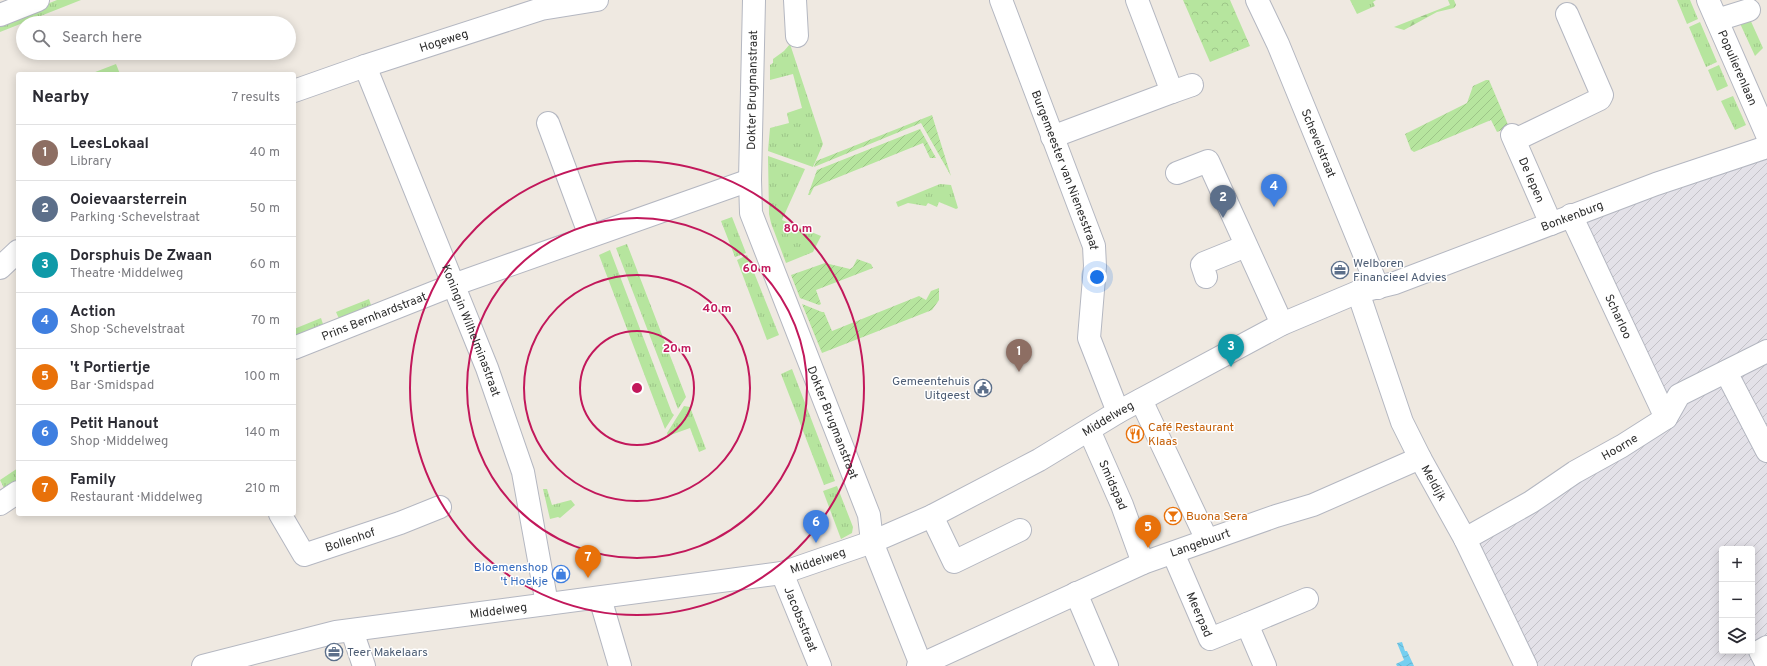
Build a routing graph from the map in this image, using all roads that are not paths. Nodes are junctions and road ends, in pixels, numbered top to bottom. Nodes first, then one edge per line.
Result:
1 (38, 0) edge
2 (597, 0) edge
3 (754, 0) edge
4 (795, 0) edge
5 (1001, 0) edge
6 (1137, 0) edge
7 (1257, 0) edge
8 (1708, 0) edge
9 (10, 8) edge
10 (1749, 10) dead end
11 (1567, 14) dead end
12 (1717, 20) junction
13 (797, 36) dead end
14 (365, 66) junction
15 (1192, 85) dead end
16 (296, 90) edge
17 (1172, 92) junction
18 (548, 123) dead end
19 (1767, 135) edge
20 (1052, 137) junction
21 (1767, 147) edge
22 (1177, 173) dead end
23 (750, 180) junction
24 (1571, 215) junction
25 (1551, 224) junction
26 (590, 236) junction
27 (1246, 246) junction
28 (16, 253) edge
29 (0, 268) edge
30 (1206, 277) dead end
31 (453, 285) junction
32 (1368, 290) junction
33 (1282, 324) junction
34 (296, 347) edge
35 (1767, 351) edge
36 (1726, 372) junction
37 (1141, 400) junction
38 (1118, 412) junction
39 (1666, 418) junction
40 (1089, 430) junction
41 (1767, 451) edge
42 (1420, 458) junction
43 (16, 493) edge
44 (0, 504) edge
45 (440, 507) dead end
46 (281, 516) edge
47 (932, 516) junction
48 (1020, 530) dead end
49 (1465, 539) junction
50 (1207, 540) junction
51 (872, 542) junction
52 (1173, 553) junction
53 (1143, 563) junction
54 (782, 573) junction
55 (1076, 593) junction
56 (600, 598) junction
57 (1307, 599) dead end
58 (547, 604) junction
59 (1248, 624) junction
60 (352, 631) junction
61 (1767, 647) edge
62 (920, 665) edge
63 (1767, 665) edge
64 (203, 666) edge
65 (364, 666) edge
66 (620, 666) edge
67 (820, 666) edge
68 (1107, 666) edge
69 (1265, 666) edge
70 (1526, 666) edge

1 - 9 street
2 - 14 street, Hogeweg
3 - 23 street, Dokter Brugmanstraat
4 - 13 street
5 - 20 street, Burgemeester van Nienesstraat
6 - 17 street
7 - 32 street, Schevelstraat
8 - 12 street, Populierenlaan
10 - 12 street
11 - 25 street, De Iepen
12 - 19 street, Populierenlaan
14 - 16 street, Hogeweg
14 - 31 street, Koningin Wilhelminastraat
15 - 17 street
17 - 20 street
18 - 26 street
20 - 38 street, Burgemeester van Nienesstraat
21 - 24 street, Bonkenburg
22 - 27 street
23 - 26 street
23 - 51 street, Dokter Brugmanstraat
24 - 25 street, Bonkenburg
24 - 39 street, Scharloo
25 - 32 street, Bonkenburg
26 - 31 street
27 - 30 street
27 - 33 street
28 - 29 street
31 - 34 street, Prins Bernhardstraat
31 - 58 street, Koningin Wilhelminastraat
32 - 33 street, Middelweg
32 - 42 street, Meldijk
33 - 37 street, Middelweg
35 - 36 street, Hoorne
36 - 39 street, Hoorne
36 - 41 street
37 - 38 street, Middelweg
37 - 50 street
38 - 40 street, Middelweg
39 - 49 street, Hoorne
40 - 47 street, Middelweg
40 - 53 street, Smidspad
42 - 49 street, Meldijk
42 - 50 street, Langebuurt
43 - 44 street
45 - 46 street, Bollenhof
47 - 48 street
47 - 51 street, Middelweg
49 - 70 street, Meldijk
50 - 52 street, Langebuurt
51 - 54 street, Middelweg
51 - 62 street, Dokter Brugmanstraat
52 - 53 street, Langebuurt
52 - 59 street, Meerpad
53 - 55 street, Langebuurt
54 - 56 street, Middelweg
54 - 67 street, Jacobsstraat
55 - 62 street, Langebuurt
55 - 68 street
56 - 58 street, Middelweg
56 - 66 street
57 - 59 street, Meerpad
58 - 60 street, Middelweg
59 - 69 street
60 - 64 street, Middelweg
60 - 65 street
61 - 63 street

